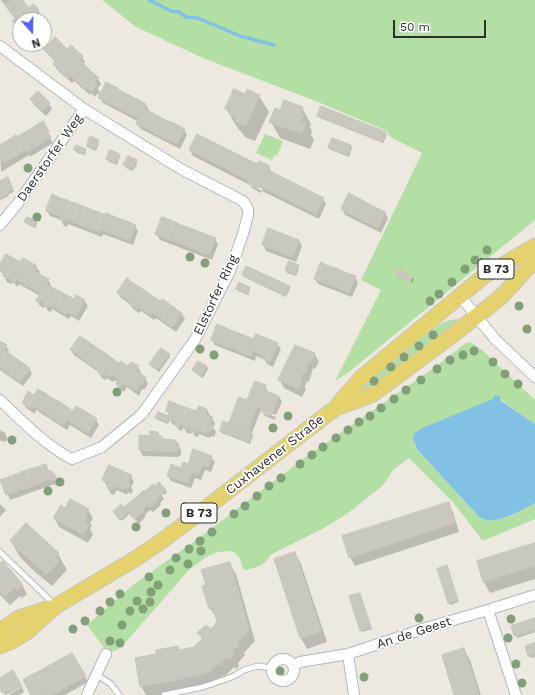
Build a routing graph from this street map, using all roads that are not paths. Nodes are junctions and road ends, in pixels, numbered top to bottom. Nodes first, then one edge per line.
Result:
1 (0, 46) edge
2 (84, 109) junction
3 (0, 225) edge
4 (535, 246) edge
5 (535, 260) edge
6 (460, 296) junction
7 (476, 317) junction
8 (535, 377) edge
9 (0, 400) edge
10 (334, 409) junction
11 (0, 552) edge
12 (535, 595) edge
13 (56, 606) junction
14 (488, 610) junction
15 (0, 631) edge
16 (0, 646) edge
17 (106, 654) dead end
18 (348, 654) junction
19 (293, 666) junction
20 (272, 668) junction
21 (97, 675) junction
22 (87, 695) edge
23 (119, 695) edge
24 (164, 695) edge
25 (354, 695) edge
26 (516, 695) edge

1 - 2 street, Elstorfer Ring
2 - 3 street, Daerstorfer Weg
2 - 9 street, Elstorfer Ring
4 - 6 main road, Cuxhavener Straße / B 73
5 - 7 main road, Cuxhavener Straße / B 73
6 - 7 street
6 - 10 main road, Cuxhavener Straße / B 73
7 - 8 street
7 - 10 main road, Cuxhavener Straße / B 73
10 - 13 main road, Cuxhavener Straße / B 73
11 - 13 lane
12 - 14 street, An de Geest
13 - 15 main road, Cuxhavener Straße / B 73
13 - 16 main road, Cuxhavener Straße / B 73
14 - 18 street, An de Geest
14 - 26 street
17 - 21 street
18 - 19 street, An de Geest
18 - 25 street
19 - 20 street
19 - 20 street
20 - 24 lane
21 - 22 street
21 - 23 lane

